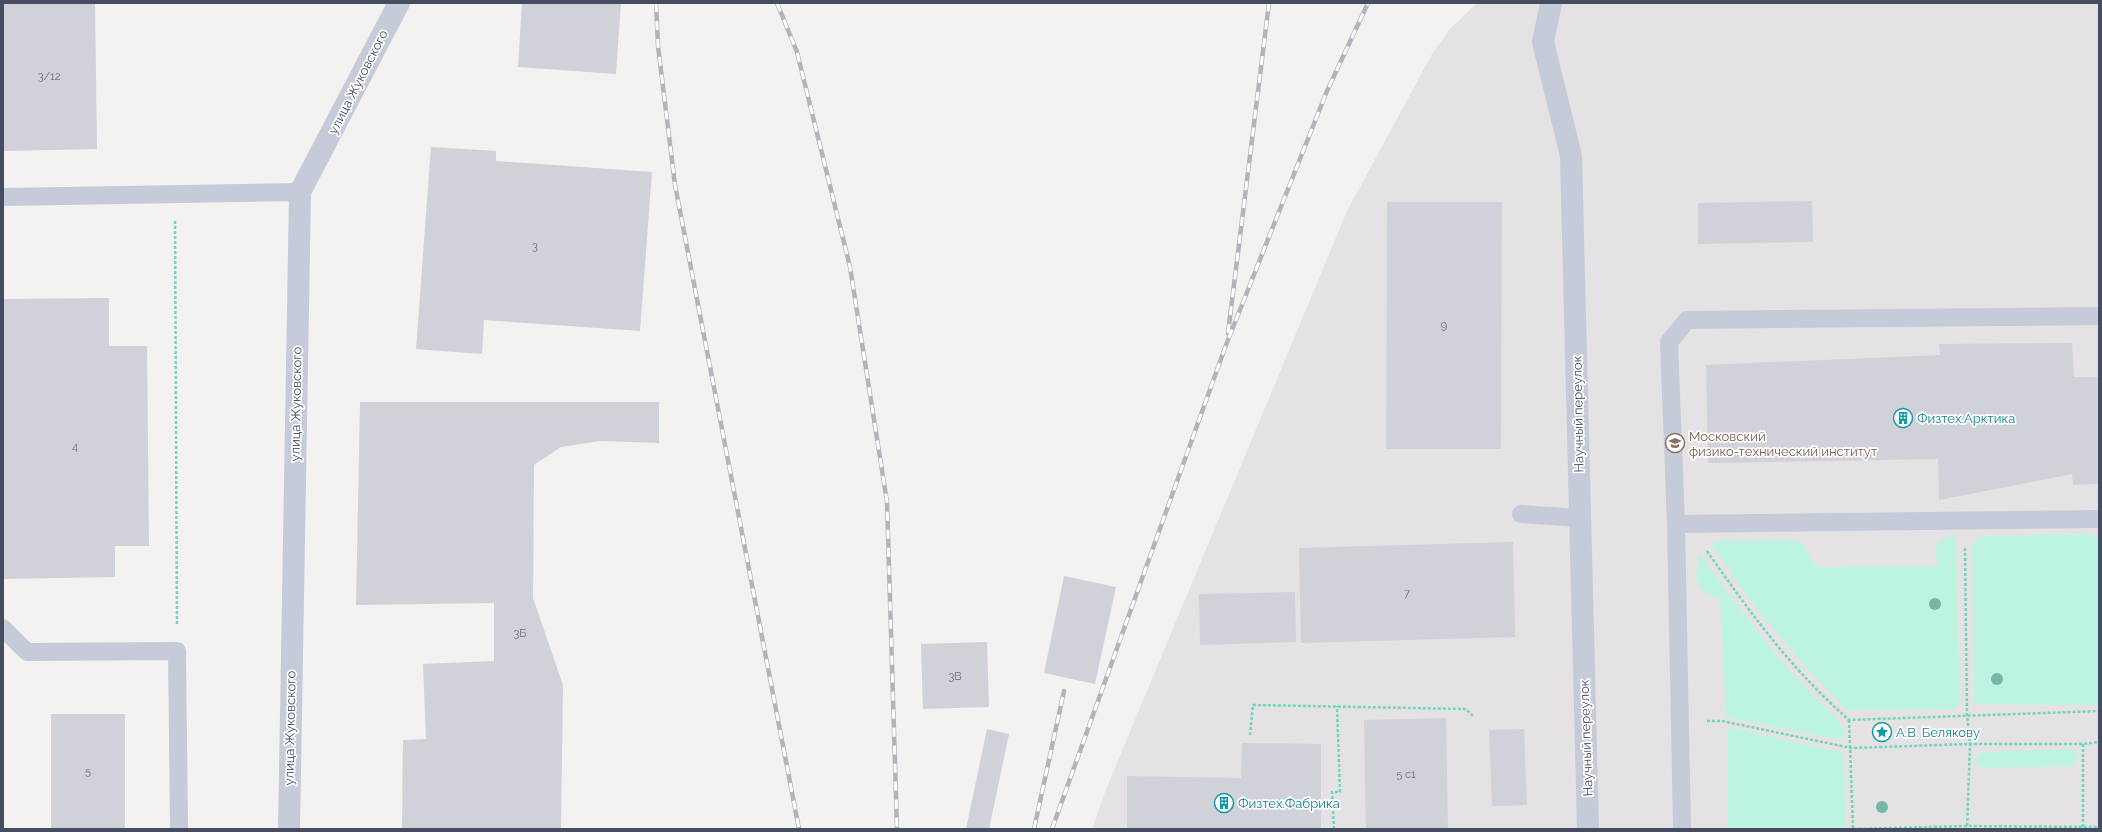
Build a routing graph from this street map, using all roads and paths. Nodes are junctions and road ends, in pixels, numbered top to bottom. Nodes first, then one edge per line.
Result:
1 (399, 3) edge
2 (1551, 3) edge
3 (300, 192) junction
4 (175, 194) junction
5 (3, 197) edge
6 (2099, 316) edge
7 (1521, 514) dead end
8 (1580, 518) junction
9 (2099, 519) edge
10 (1964, 521) junction
11 (1676, 524) junction
12 (1703, 525) junction
13 (3, 628) edge
14 (177, 651) junction
15 (1337, 706) junction
16 (2099, 711) edge
17 (1967, 714) junction
18 (1473, 716) dead end
19 (1849, 720) junction
20 (1679, 721) junction
21 (1250, 734) dead end
22 (2099, 742) edge
23 (1970, 744) junction
24 (2083, 744) junction
25 (1851, 748) junction
26 (2099, 827) edge
27 (1967, 828) edge
28 (2083, 828) edge
29 (179, 829) edge
30 (289, 829) edge
31 (1334, 829) edge
32 (1588, 829) edge
33 (1682, 829) edge
34 (1852, 829) edge

1 - 3 street, улица Жуковского
2 - 8 street, Научный переулок
3 - 4 lane
3 - 30 street, улица Жуковского
4 - 5 lane
4 - 14 path
6 - 11 lane
7 - 8 lane
8 - 32 street, Научный переулок
9 - 10 lane
10 - 12 lane
10 - 17 path
11 - 12 lane
11 - 20 lane
12 - 19 path
13 - 14 lane
14 - 29 lane
15 - 18 path
15 - 21 path
15 - 31 path
16 - 17 path
17 - 19 path
17 - 23 path
19 - 25 path
20 - 25 path
20 - 33 lane
22 - 24 path
23 - 24 path
23 - 25 path
23 - 27 path
24 - 28 path
25 - 34 path
26 - 28 path
27 - 28 path
27 - 34 path

